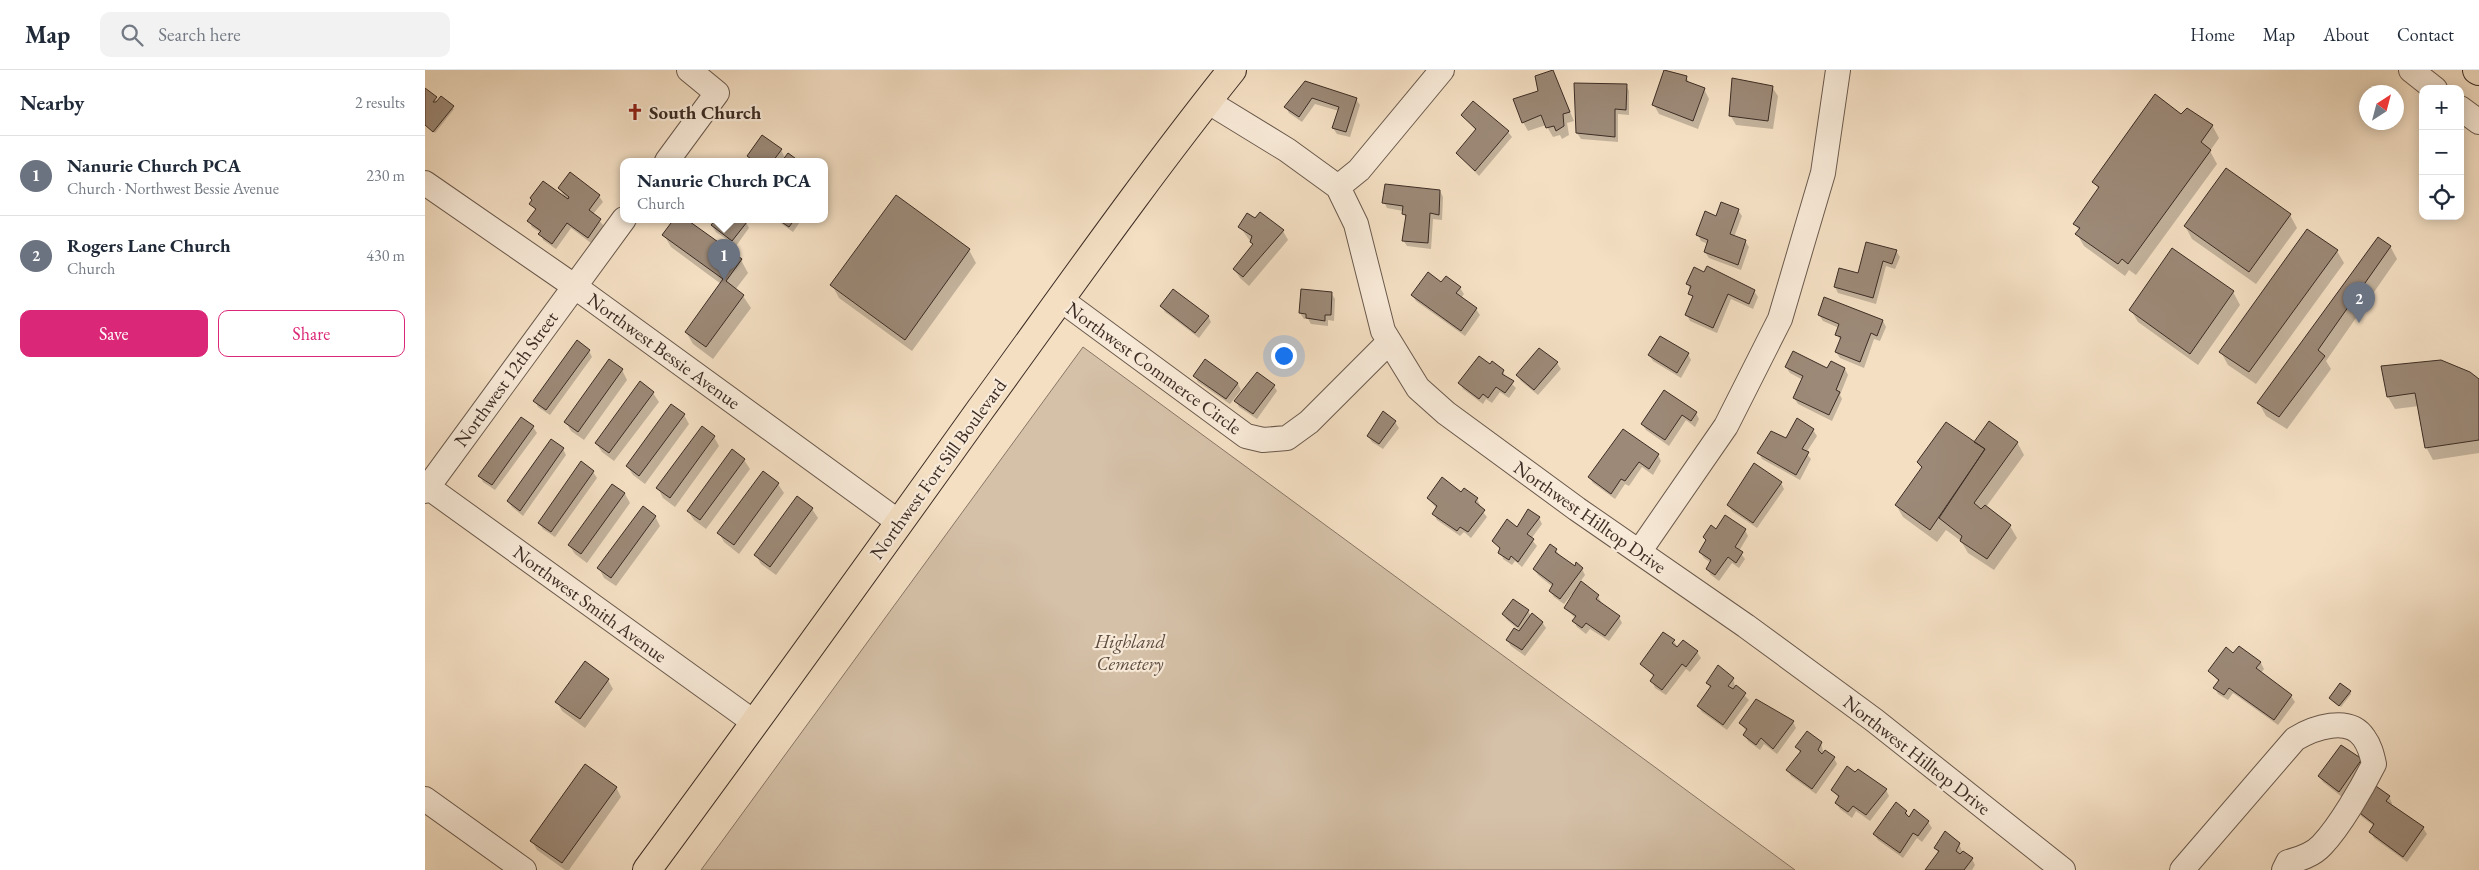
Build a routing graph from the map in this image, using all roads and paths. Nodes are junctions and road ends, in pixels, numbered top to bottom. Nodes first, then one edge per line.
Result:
1 (689, 70) edge
2 (1232, 70) edge
3 (1442, 70) edge
4 (1837, 70) edge
5 (2411, 70) edge
6 (2430, 85) edge
7 (1207, 101) junction
8 (2464, 111) edge
9 (2479, 122) edge
10 (669, 158) edge
11 (425, 183) edge
12 (1338, 187) junction
13 (620, 223) edge
14 (574, 286) junction
15 (1060, 299) junction
16 (1389, 342) junction
17 (426, 488) edge
18 (900, 522) junction
19 (1639, 552) junction
20 (755, 723) junction
21 (425, 799) edge
22 (524, 870) edge
23 (647, 870) edge
24 (2063, 870) edge
25 (2183, 870) edge
26 (2284, 870) edge

1 - 10 street
2 - 7 main road, Northwest Fort Sill Boulevard
3 - 12 street
4 - 19 street
5 - 6 street
7 - 12 street, Northwest Hilltop Drive
7 - 15 main road, Northwest Fort Sill Boulevard
8 - 9 street
11 - 14 street, Northwest Bessie Avenue
12 - 16 street, Northwest Hilltop Drive
13 - 14 street, Northwest 12th Street
14 - 17 street, Northwest 12th Street
14 - 18 street, Northwest Bessie Avenue
15 - 16 street, Northwest Commerce Circle
15 - 18 main road, Northwest Fort Sill Boulevard
16 - 19 street, Northwest Hilltop Drive
17 - 20 street, Northwest Smith Avenue
18 - 20 main road, Northwest Fort Sill Boulevard
19 - 24 street, Northwest Hilltop Drive
20 - 23 main road, Northwest Fort Sill Boulevard
21 - 22 street
25 - 26 street

